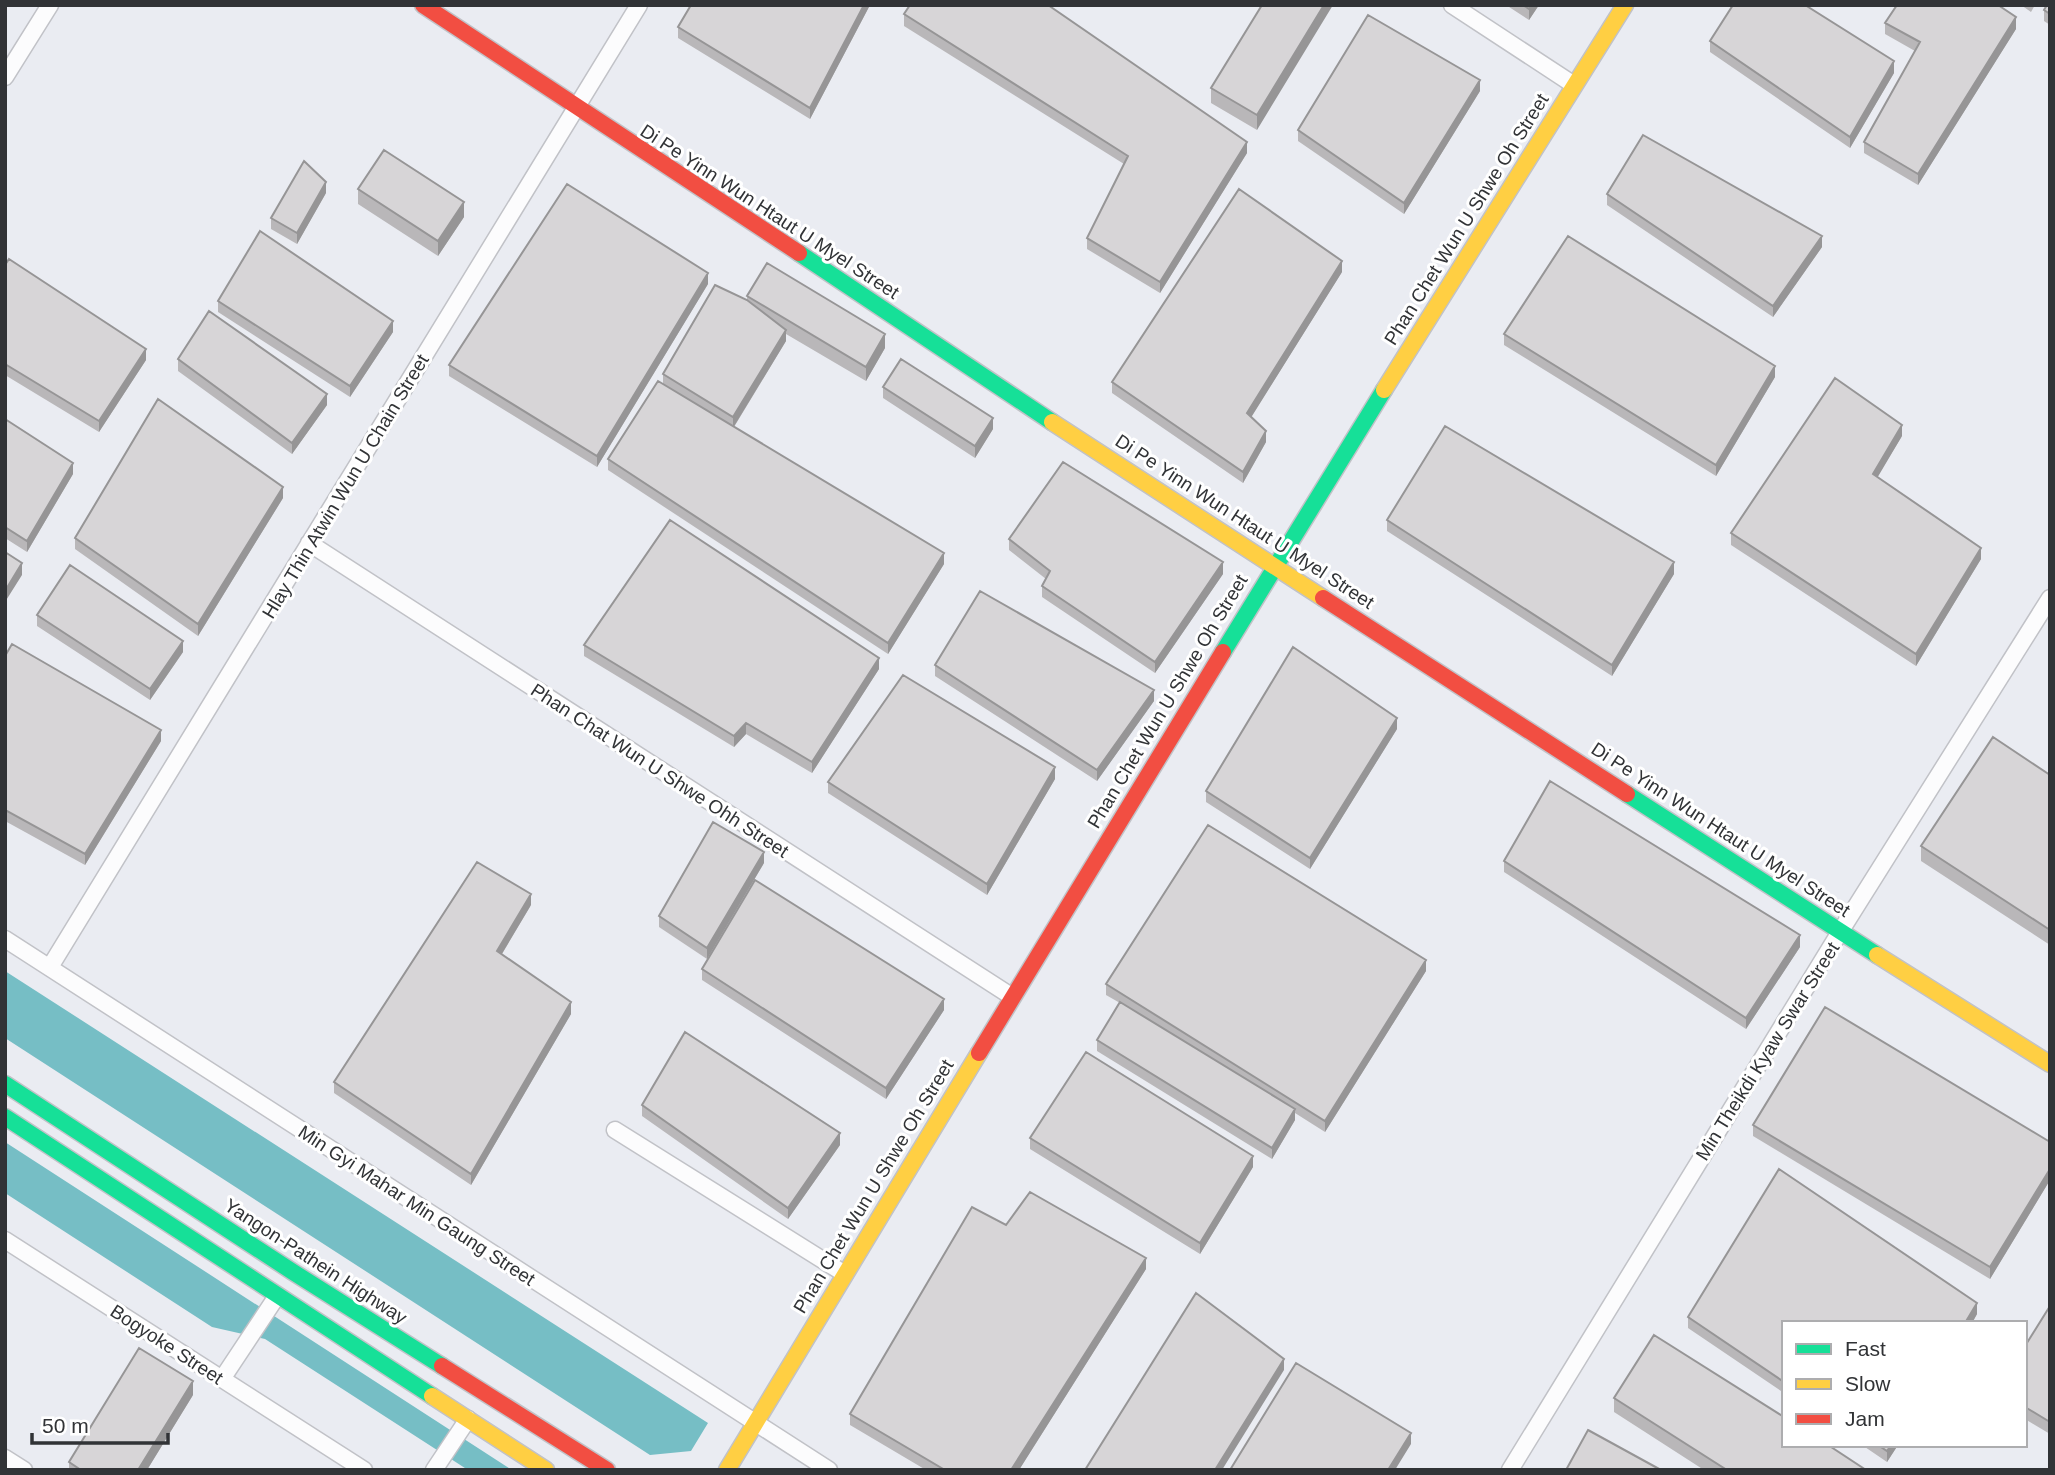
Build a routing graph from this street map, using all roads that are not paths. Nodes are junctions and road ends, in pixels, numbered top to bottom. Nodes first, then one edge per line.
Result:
1 (50, 5) edge
2 (423, 5) edge
3 (639, 5) edge
4 (1452, 5) edge
5 (1625, 5) edge
6 (5, 77) edge
7 (1574, 85) junction
8 (575, 109) junction
9 (309, 543) junction
10 (1275, 565) junction
11 (2050, 598) edge
12 (1840, 932) junction
13 (5, 939) edge
14 (50, 967) junction
15 (1011, 996) junction
16 (2050, 1064) edge
17 (5, 1084) edge
18 (5, 1118) edge
19 (615, 1130) dead end
20 (5, 1240) edge
21 (845, 1274) junction
22 (274, 1299) junction
23 (222, 1379) junction
24 (466, 1422) junction
25 (755, 1423) junction
26 (5, 1458) edge
27 (24, 1470) edge
28 (364, 1470) edge
29 (434, 1470) edge
30 (546, 1470) edge
31 (607, 1470) edge
32 (727, 1470) edge
33 (829, 1470) edge
34 (1510, 1470) edge

1 - 6 street
2 - 8 street, Di Pe Yinn Wun Htaut U Myel Street
3 - 8 street, Hlay Thin Atwin Wun U Chain Street
4 - 7 street
5 - 7 street, Phan Chet Wun U Shwe Oh Street
7 - 10 street, Phan Chet Wun U Shwe Oh Street
8 - 9 street, Hlay Thin Atwin Wun U Chain Street
8 - 10 street, Di Pe Yinn Wun Htaut U Myel Street
9 - 14 street, Hlay Thin Atwin Wun U Chain Street
9 - 15 street, Phan Chat Wun U Shwe Ohh Street
10 - 12 street, Di Pe Yinn Wun Htaut U Myel Street
10 - 15 street, Phan Chet Wun U Shwe Oh Street
11 - 12 street, Min Theikdi Kyaw Swar Street
12 - 16 street, Di Pe Yinn Wun Htaut U Myel Street
12 - 34 street, Min Theikdi Kyaw Swar Street
13 - 14 street, Min Gyi Mahar Min Gaung Street
14 - 25 street, Min Gyi Mahar Min Gaung Street
15 - 21 street, Phan Chet Wun U Shwe Oh Street
17 - 31 street, Yangon-Pathein Highway
18 - 22 street
19 - 21 street
20 - 23 street, Bogyoke Street
21 - 25 street, Phan Chet Wun U Shwe Oh Street
22 - 23 street
22 - 24 street
23 - 28 street, Bogyoke Street
24 - 29 street
24 - 30 street
25 - 32 street, Phan Chet Wun U Shwe Oh Street
25 - 33 street, Min Gyi Mahar Min Gaung Street
26 - 27 street

